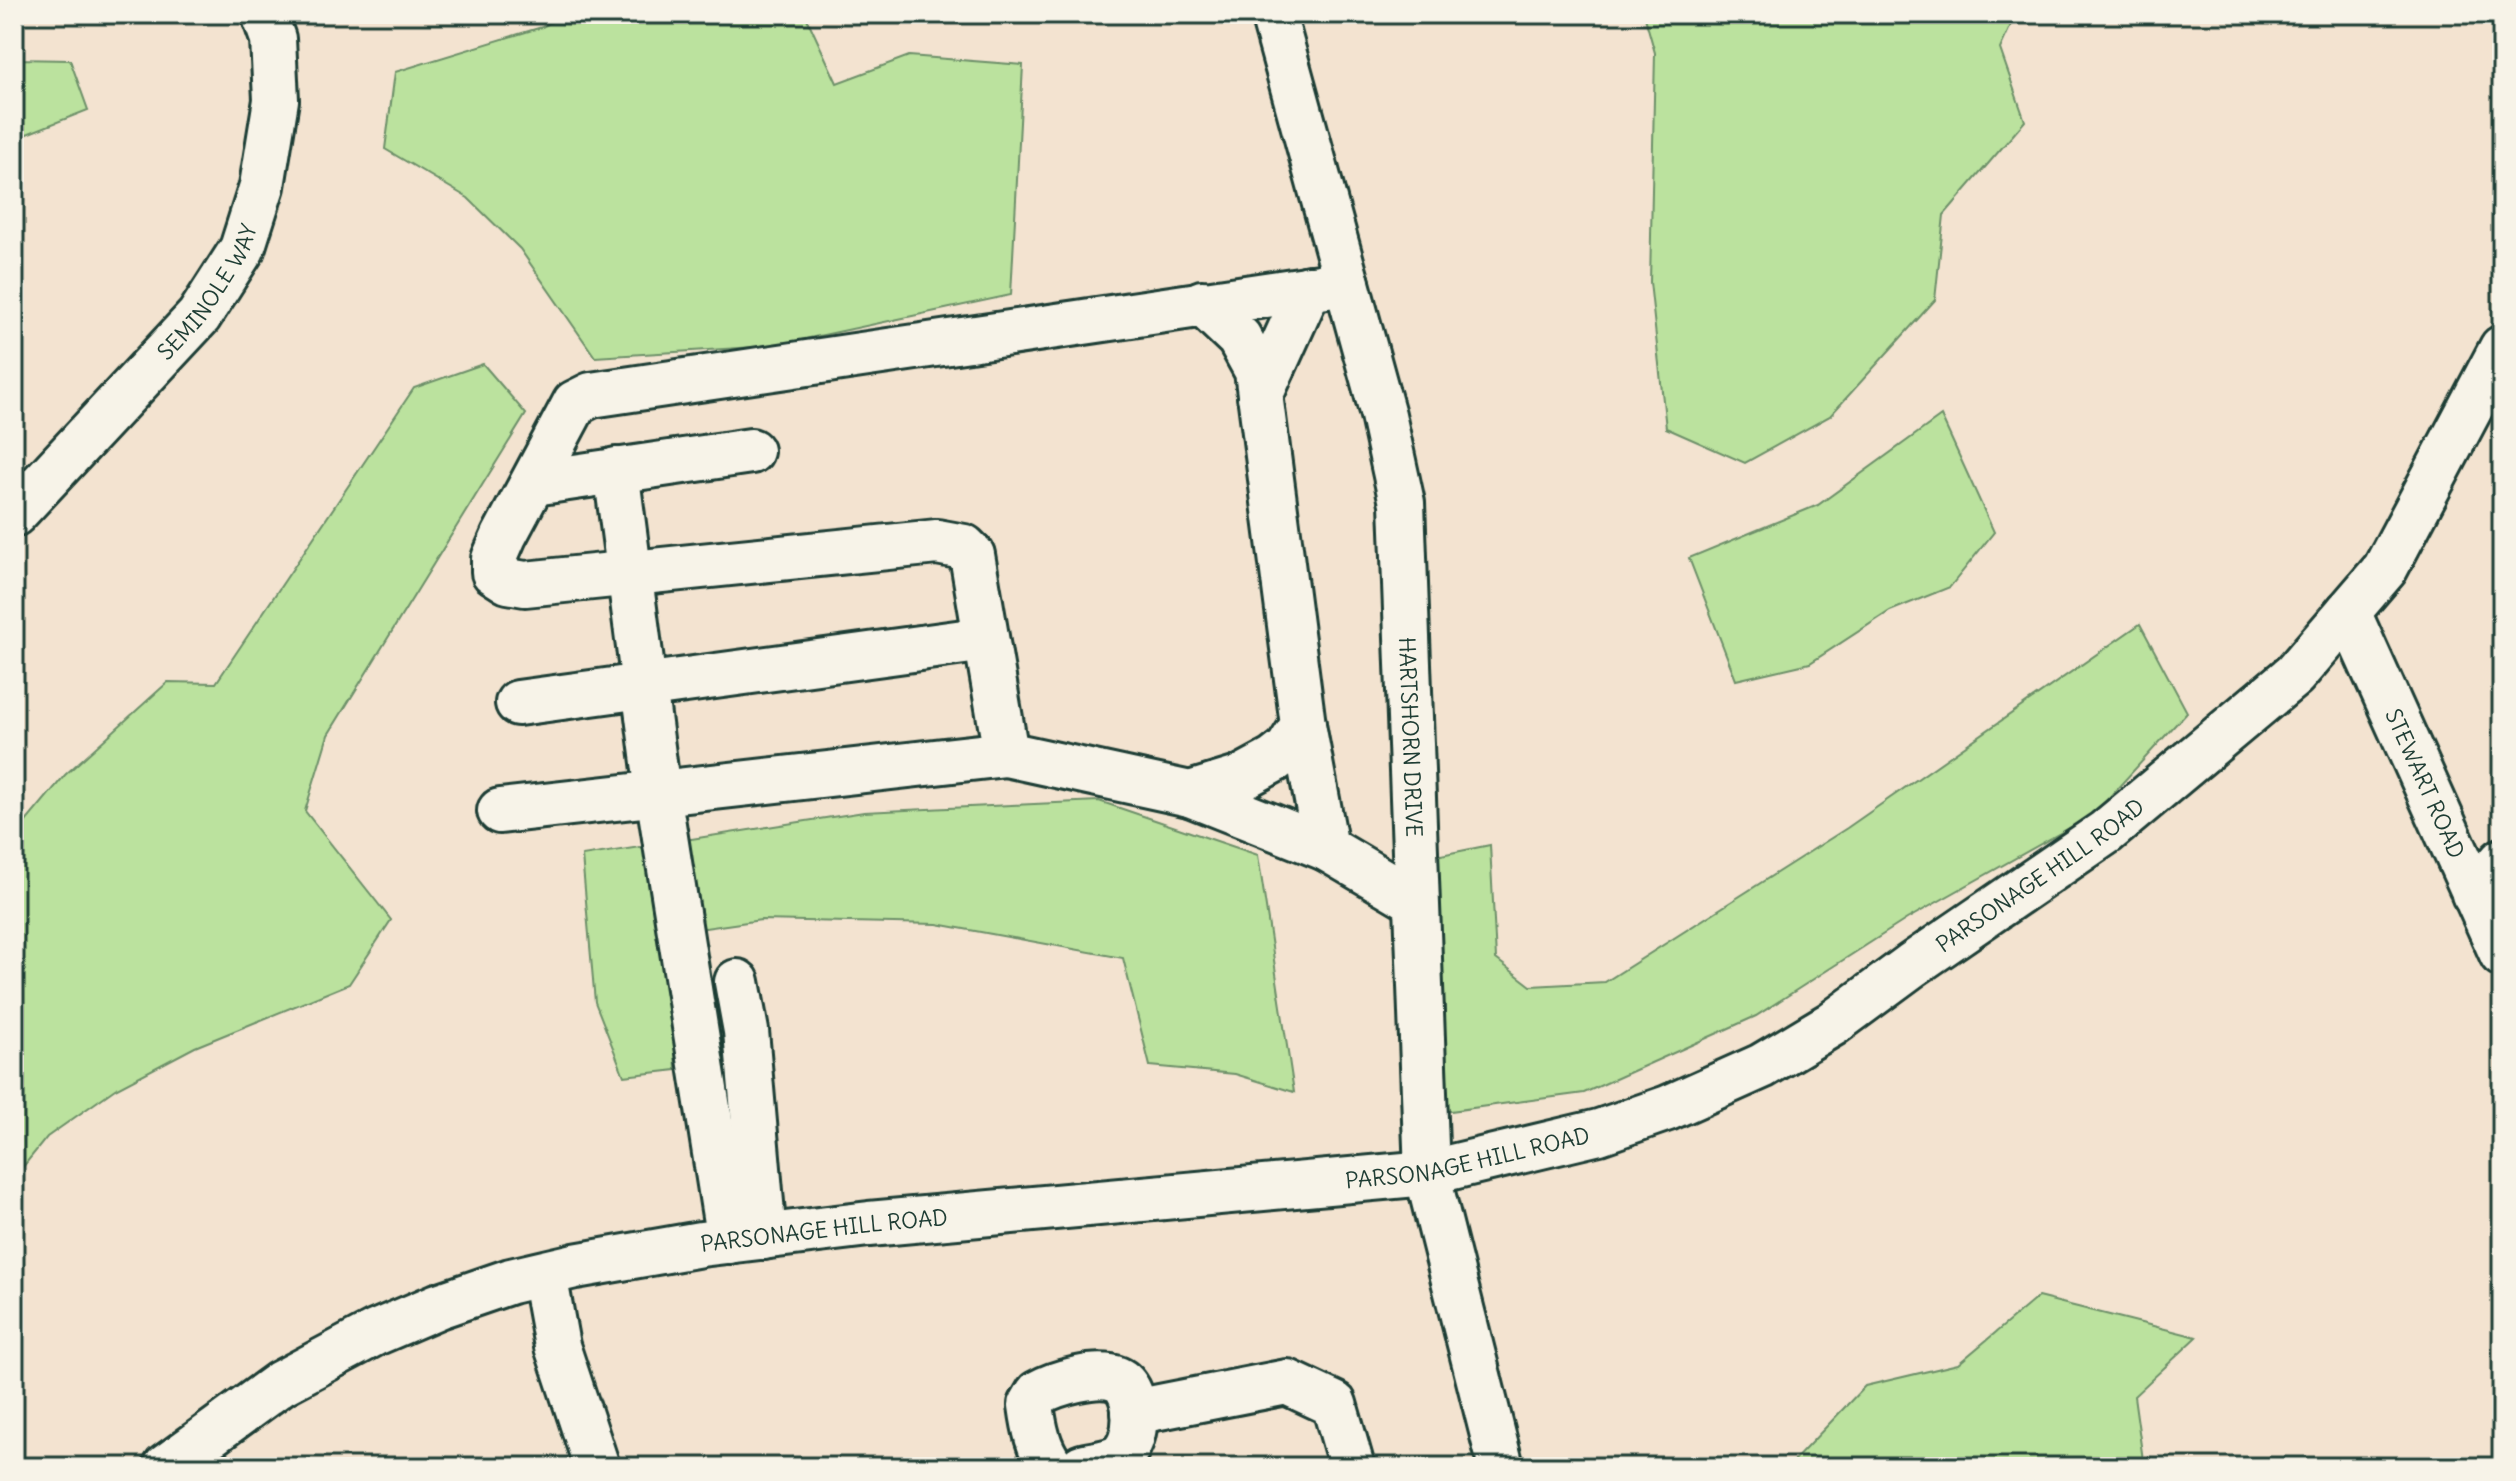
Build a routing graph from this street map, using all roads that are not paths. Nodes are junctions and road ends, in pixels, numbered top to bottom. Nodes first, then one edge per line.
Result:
1 (264, 14) edge
2 (1273, 14) edge
3 (1328, 285) junction
4 (1202, 303) junction
5 (2502, 348) edge
6 (1260, 396) junction
7 (751, 451) dead end
8 (616, 470) junction
9 (534, 483) junction
10 (14, 514) edge
11 (630, 572) junction
12 (2348, 612) junction
13 (986, 639) junction
14 (645, 686) junction
15 (518, 703) dead end
16 (1303, 725) junction
17 (1006, 754) junction
18 (658, 793) junction
19 (1190, 794) junction
20 (500, 811) dead end
21 (1326, 848) junction
22 (2502, 861) edge
23 (2474, 894) junction
24 (1416, 901) junction
25 (2502, 954) edge
26 (737, 982) dead end
27 (1427, 1173) junction
28 (746, 1239) junction
29 (544, 1274) junction
30 (1134, 1412) junction
31 (166, 1467) edge
32 (597, 1467) edge
33 (1052, 1467) edge
34 (1082, 1467) edge
35 (1352, 1467) edge
36 (1501, 1467) edge

1 - 10 street, SEMINOLE WAY
2 - 3 street, HARTSHORN DRIVE
3 - 4 street
3 - 6 street
3 - 24 street, HARTSHORN DRIVE
4 - 6 street
4 - 9 street
5 - 12 street, PARSONAGE HILL ROAD
6 - 16 street
7 - 8 street
8 - 9 street
8 - 11 street
9 - 11 street
11 - 13 street
11 - 14 street
12 - 23 street, STEWART ROAD
12 - 27 street, PARSONAGE HILL ROAD
13 - 14 street
13 - 17 street
14 - 15 street
14 - 18 street
16 - 19 street
16 - 21 street
17 - 18 street
17 - 19 street
18 - 20 street
18 - 28 street
19 - 21 street
21 - 24 street
22 - 23 street
23 - 25 street, STEWART ROAD
24 - 27 street, HARTSHORN DRIVE
26 - 28 street
27 - 28 street, PARSONAGE HILL ROAD
27 - 36 street, HARTSHORN DRIVE
28 - 29 street, PARSONAGE HILL ROAD
29 - 31 street, PARSONAGE HILL ROAD
29 - 32 street
30 - 33 street
30 - 34 street
30 - 35 street

